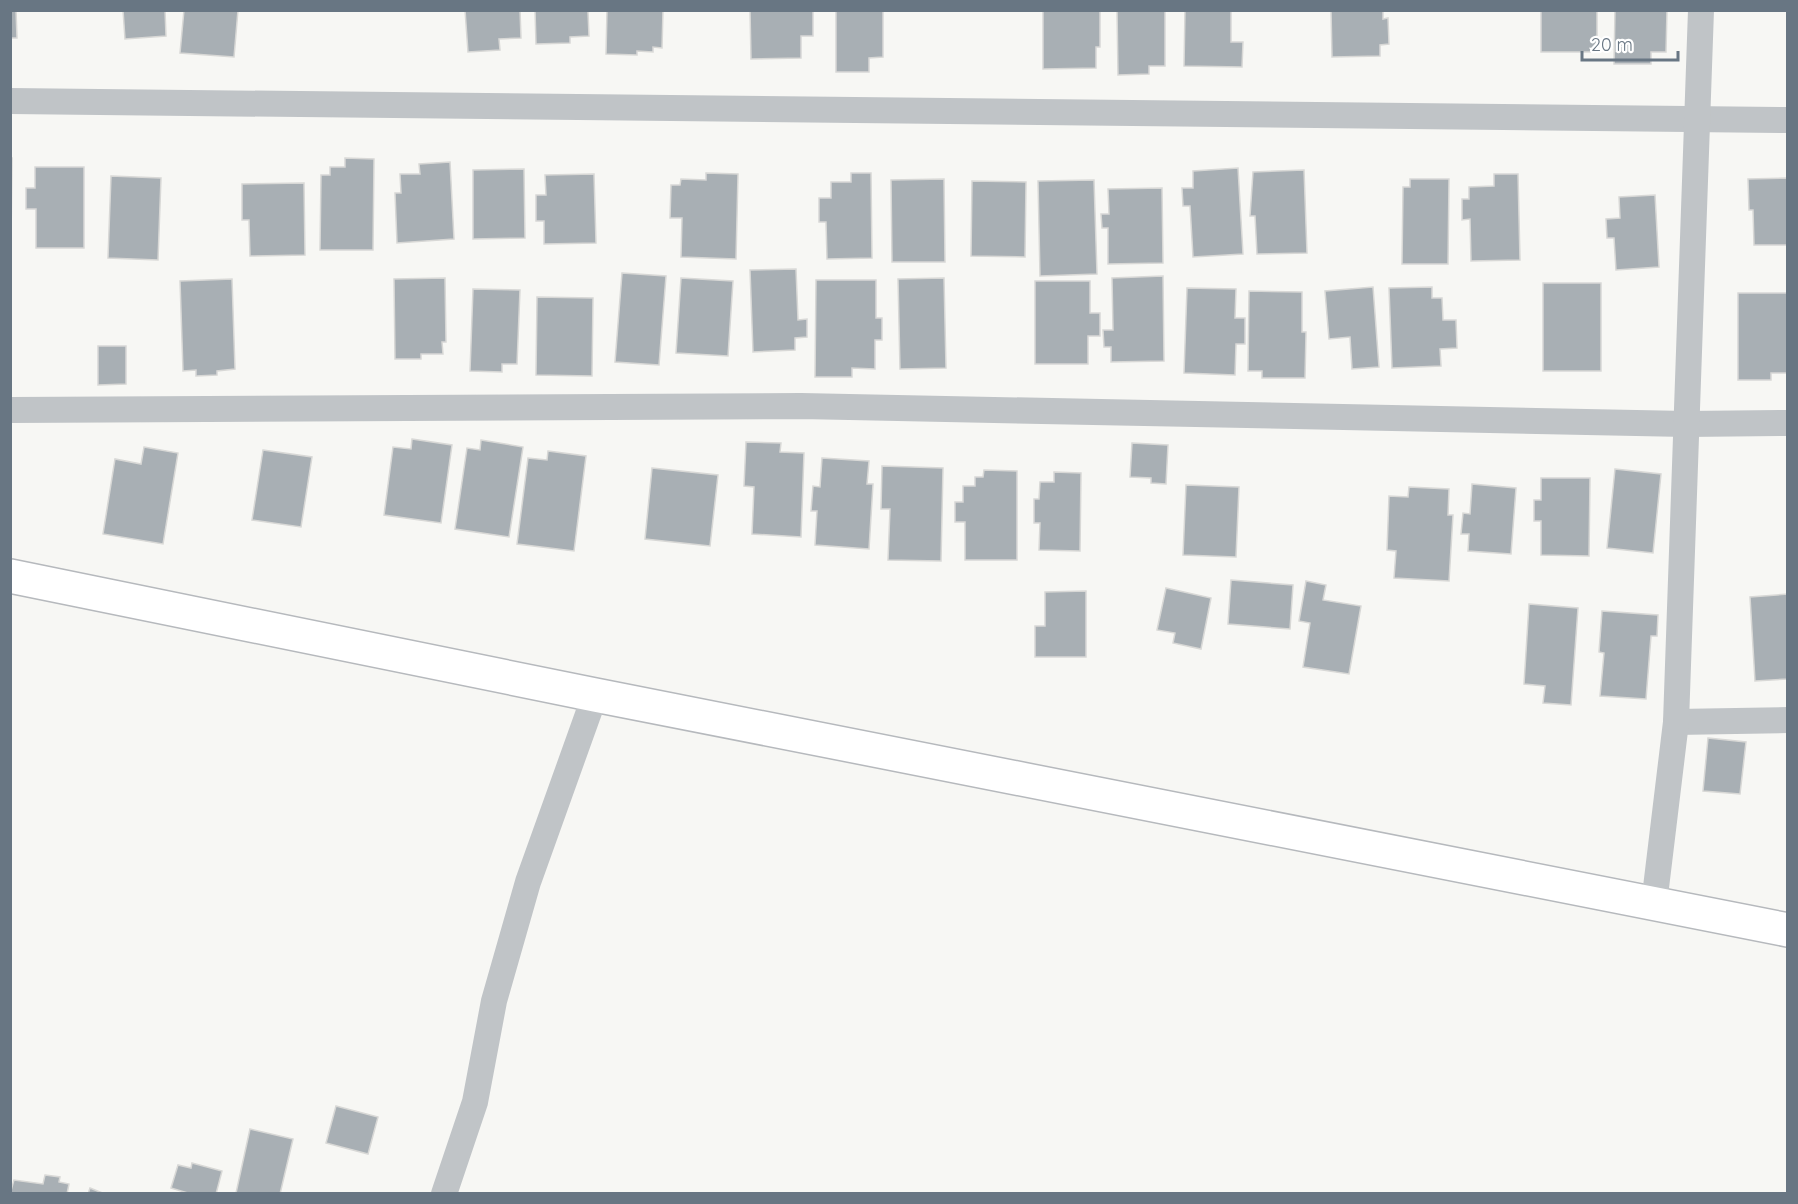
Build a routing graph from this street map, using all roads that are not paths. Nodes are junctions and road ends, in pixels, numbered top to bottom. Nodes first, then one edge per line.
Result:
1 (1701, 10) edge
2 (10, 101) edge
3 (1698, 120) junction
4 (1788, 120) edge
5 (10, 410) edge
6 (1788, 423) edge
7 (1686, 424) junction
8 (10, 576) edge
9 (595, 695) junction
10 (1788, 720) edge
11 (1676, 722) junction
12 (1654, 904) junction
13 (1788, 930) edge
14 (444, 1194) edge

1 - 3 street
2 - 3 street
3 - 4 street
3 - 7 street
5 - 7 street
6 - 7 street
7 - 11 street
8 - 9 main road
9 - 12 main road
9 - 14 street
10 - 11 street
11 - 12 street
12 - 13 main road

